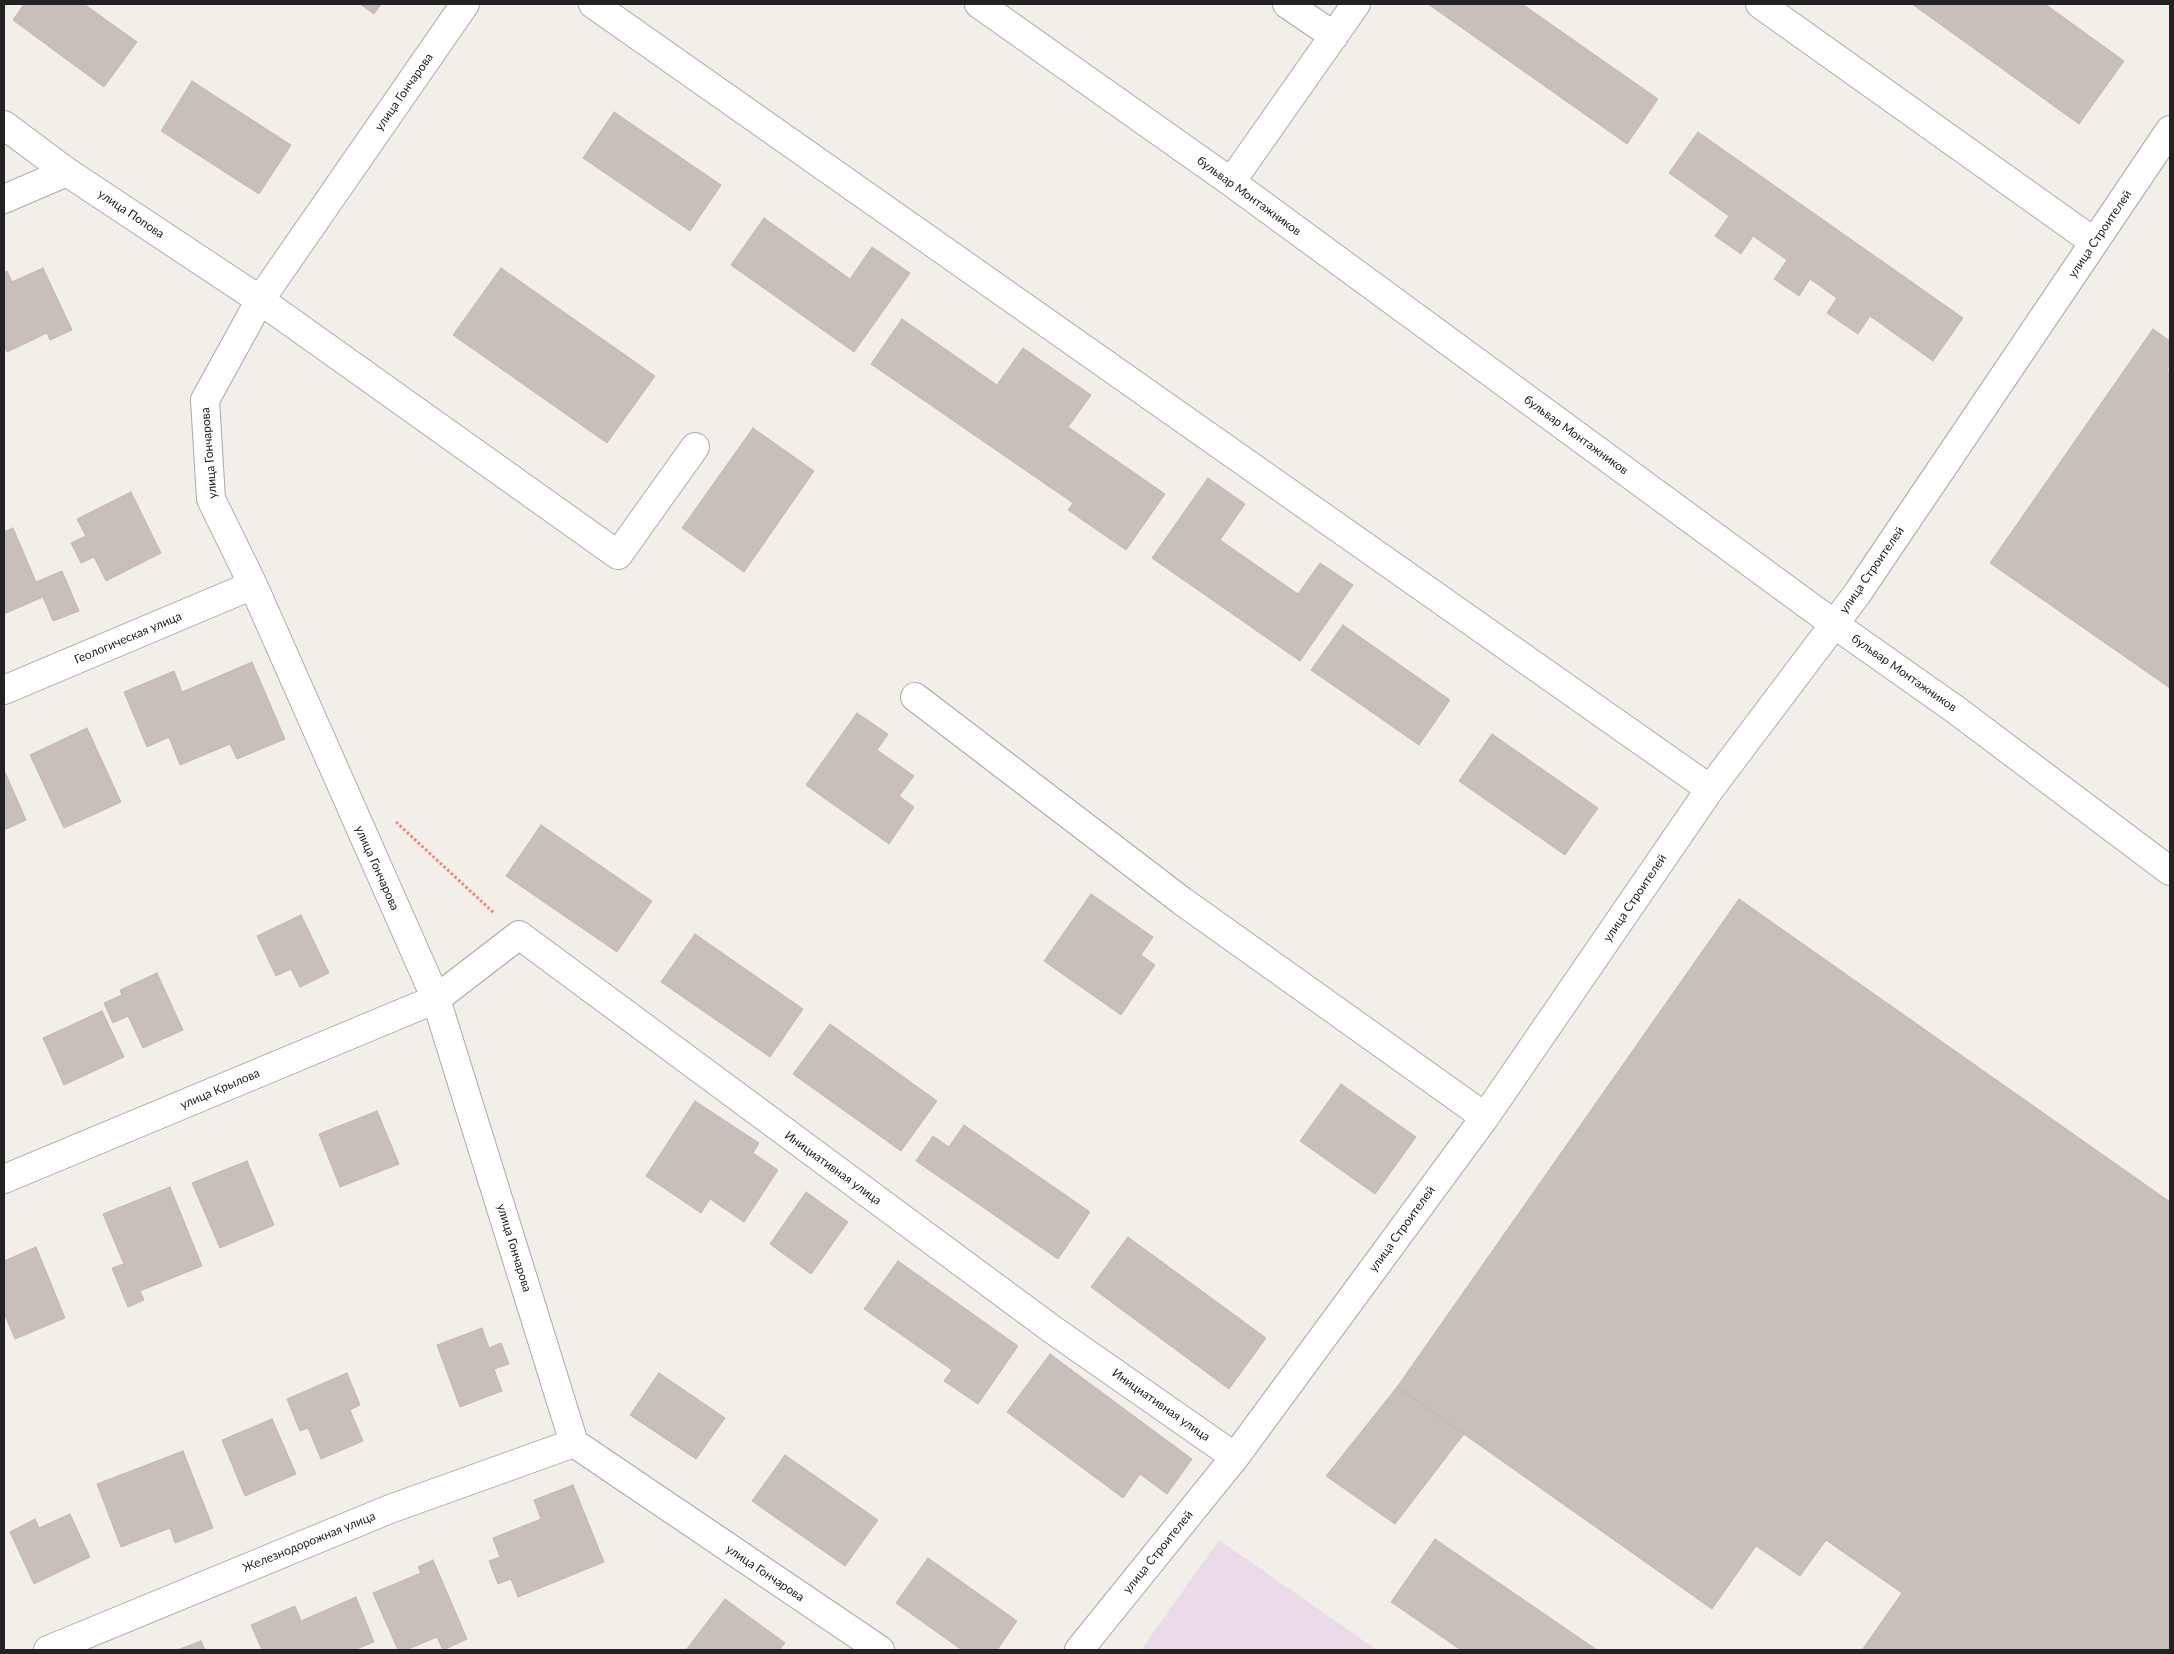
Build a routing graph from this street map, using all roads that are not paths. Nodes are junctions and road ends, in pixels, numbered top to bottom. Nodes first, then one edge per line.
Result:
1 (465, 4) edge
2 (593, 4) edge
3 (979, 4) edge
4 (1287, 4) edge
5 (1356, 4) edge
6 (1760, 4) edge
7 (1334, 36) junction
8 (4, 125) edge
9 (2170, 130) edge
10 (67, 172) junction
11 (1231, 182) junction
12 (4, 199) edge
13 (2094, 242) junction
14 (260, 300) junction
15 (695, 447) dead end
16 (253, 585) junction
17 (1834, 624) junction
18 (4, 690) edge
19 (915, 697) dead end
20 (1710, 789) junction
21 (2170, 871) edge
22 (436, 999) junction
23 (1485, 1117) junction
24 (4, 1179) edge
25 (574, 1443) junction
26 (1236, 1457) junction
27 (48, 1650) edge
28 (880, 1650) edge
29 (1079, 1650) edge

1 - 14 street, улица Гончарова
2 - 20 street
3 - 11 street, бульвар Монтажников
4 - 7 street
5 - 7 street
6 - 13 street
7 - 11 street
8 - 10 street, улица Попова
9 - 13 street, улица Строителей
10 - 12 street
10 - 14 street, улица Попова
11 - 17 street, бульвар Монтажников
13 - 17 street, улица Строителей
14 - 15 street, улица Попова
14 - 16 street, улица Гончарова
16 - 18 street, Геологическая улица
16 - 22 street, улица Гончарова
17 - 20 street, улица Строителей
17 - 21 street, бульвар Монтажников
19 - 23 street
20 - 23 street, улица Строителей
22 - 24 street, улица Крылова
22 - 25 street, улица Гончарова
22 - 26 street, Инициативная улица
23 - 26 street, улица Строителей
25 - 27 street, Железнодорожная улица
25 - 28 street, улица Гончарова
26 - 29 street, улица Строителей

